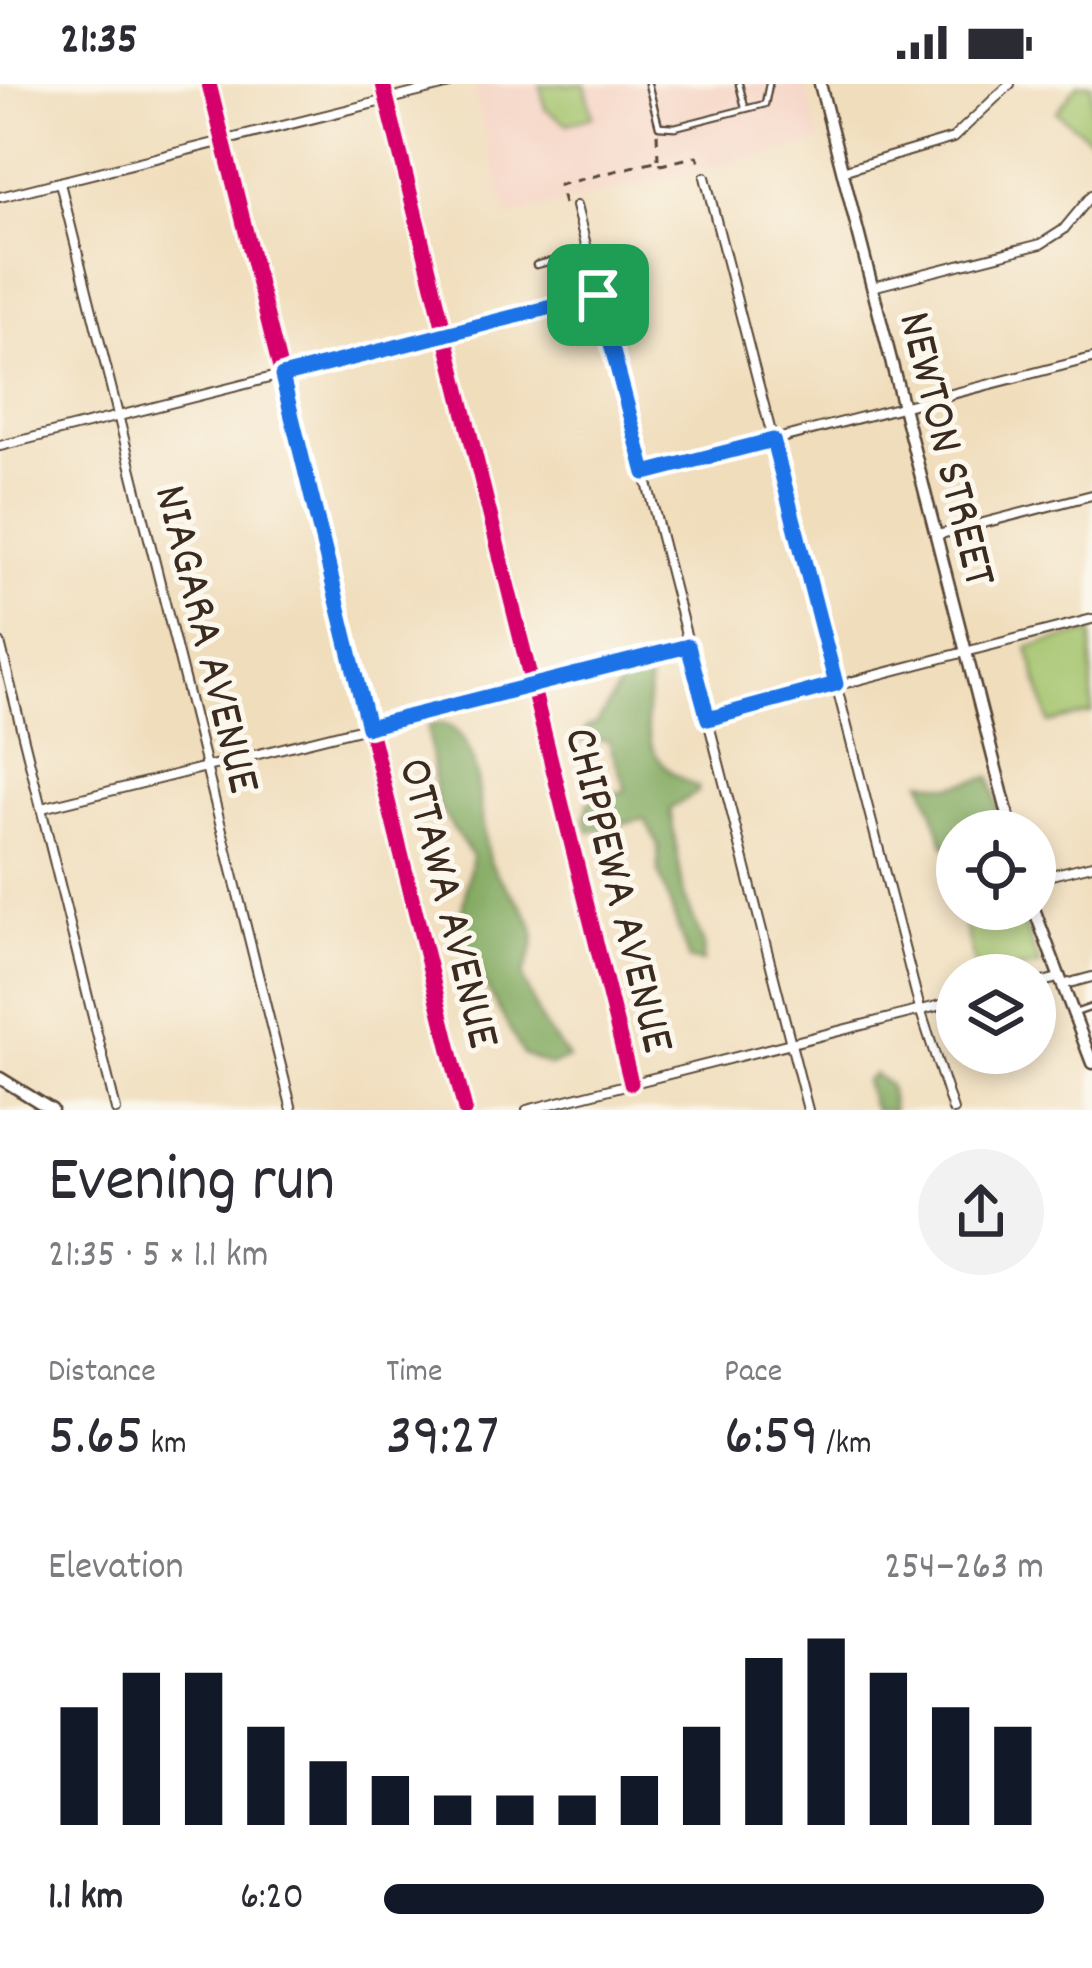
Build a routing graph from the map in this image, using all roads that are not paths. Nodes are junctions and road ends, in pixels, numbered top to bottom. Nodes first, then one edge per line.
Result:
1 (209, 84) edge
2 (383, 84) edge
3 (450, 84) edge
4 (648, 84) edge
5 (739, 84) edge
6 (769, 84) edge
7 (820, 84) edge
8 (1010, 84) edge
9 (387, 100) junction
10 (746, 109) junction
11 (223, 141) junction
12 (842, 171) junction
13 (705, 177) dead end
14 (60, 183) junction
15 (1092, 195) edge
16 (0, 197) edge
17 (575, 206) dead end
18 (587, 252) junction
19 (536, 265) dead end
20 (872, 286) junction
21 (598, 295) junction
22 (446, 334) junction
23 (1092, 358) edge
24 (282, 376) junction
25 (904, 406) junction
26 (118, 416) junction
27 (773, 440) junction
28 (0, 446) edge
29 (645, 473) junction
30 (1092, 495) edge
31 (936, 535) junction
32 (1092, 619) edge
33 (0, 643) edge
34 (688, 646) junction
35 (967, 652) junction
36 (836, 684) junction
37 (533, 685) junction
38 (708, 719) junction
39 (368, 727) junction
40 (206, 766) junction
41 (42, 808) junction
42 (1007, 810) edge
43 (1092, 865) edge
44 (1056, 874) edge
45 (1041, 930) edge
46 (1092, 977) edge
47 (1056, 982) edge
48 (1060, 982) junction
49 (936, 1006) edge
50 (1092, 1007) edge
51 (920, 1009) junction
52 (1072, 1013) junction
53 (791, 1043) junction
54 (1091, 1055) edge
55 (0, 1078) edge
56 (631, 1083) junction
57 (52, 1110) edge
58 (116, 1110) edge
59 (292, 1110) edge
60 (465, 1110) edge
61 (527, 1110) edge
62 (808, 1110) edge
63 (953, 1110) edge

1 - 11 street, OTTAWA AVENUE
2 - 9 street, CHIPPEWA AVENUE
3 - 9 street
4 - 10 lane
5 - 10 lane
6 - 10 lane
7 - 12 street, NEWTON STREET
8 - 12 street
9 - 11 street
9 - 22 street, CHIPPEWA AVENUE
11 - 14 street
11 - 24 street, OTTAWA AVENUE
12 - 20 street, NEWTON STREET
13 - 27 street
14 - 16 street
14 - 26 street, NIAGARA AVENUE
15 - 20 street
17 - 18 street
18 - 19 lane
18 - 21 street
20 - 25 street, NEWTON STREET
21 - 22 street
21 - 29 street
22 - 24 street
22 - 37 street, CHIPPEWA AVENUE
23 - 25 street
24 - 26 street
24 - 39 street, OTTAWA AVENUE
25 - 27 street
25 - 31 street, NEWTON STREET
26 - 28 street
26 - 40 street, NIAGARA AVENUE
27 - 29 street
27 - 36 street
29 - 34 street
30 - 31 street
31 - 35 street, NEWTON STREET
32 - 35 street
33 - 41 street
34 - 37 street
34 - 38 street
35 - 36 street
35 - 42 street, NEWTON STREET
36 - 38 street
36 - 51 street
37 - 39 street
37 - 56 street, CHIPPEWA AVENUE
38 - 53 street
39 - 40 street
39 - 60 street, OTTAWA AVENUE
40 - 41 street
40 - 59 street, NIAGARA AVENUE
41 - 58 street
43 - 44 street
45 - 48 street
46 - 48 street
47 - 48 street
48 - 52 street
49 - 51 street
50 - 52 lane
51 - 53 street
51 - 63 street
52 - 54 street
53 - 56 street
53 - 62 street
55 - 57 street
56 - 61 street

